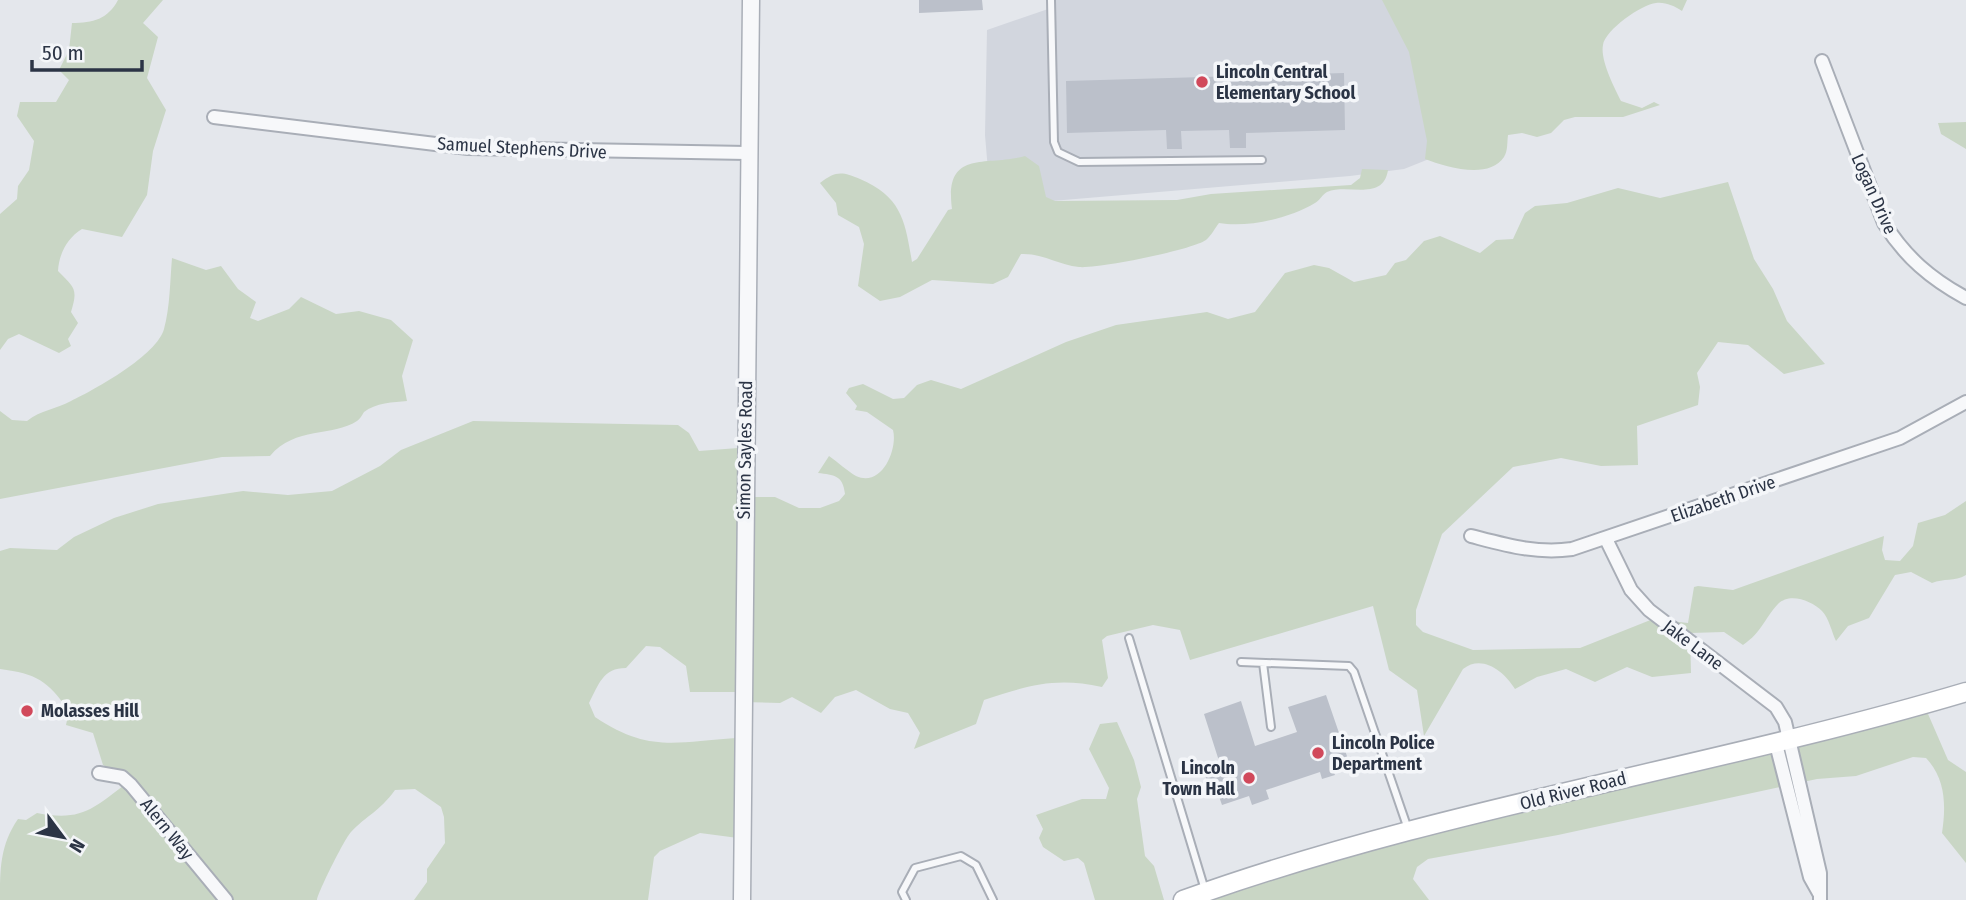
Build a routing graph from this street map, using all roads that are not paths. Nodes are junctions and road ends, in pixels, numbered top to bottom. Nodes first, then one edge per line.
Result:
1 (751, 0) edge
2 (1051, 0) edge
3 (1822, 61) dead end
4 (214, 117) dead end
5 (747, 153) junction
6 (1262, 160) dead end
7 (1966, 298) edge
8 (1966, 402) edge
9 (1472, 536) dead end
10 (1606, 539) junction
11 (1129, 638) dead end
12 (1241, 663) dead end
13 (1263, 663) junction
14 (1966, 692) edge
15 (1270, 727) dead end
16 (1783, 743) junction
17 (99, 773) dead end
18 (1409, 832) junction
19 (1206, 892) junction
20 (1820, 896) edge
21 (226, 900) edge
22 (742, 900) edge
23 (906, 900) edge
24 (993, 900) edge
25 (1183, 900) edge

1 - 5 street, Simon Sayles Road
2 - 6 lane
3 - 7 street, Logan Drive
4 - 5 street, Samuel Stephens Drive
5 - 22 street, Simon Sayles Road
8 - 10 street, Elizabeth Drive
9 - 10 street, Elizabeth Drive
10 - 16 street, Jake Lane
11 - 19 lane
12 - 13 lane
13 - 15 lane
13 - 18 lane
14 - 16 main road, Old River Road
16 - 18 main road, Old River Road
16 - 20 street, Jake Lane
17 - 21 street, Alern Way
18 - 19 main road, Old River Road
19 - 25 main road, Old River Road
23 - 24 lane

